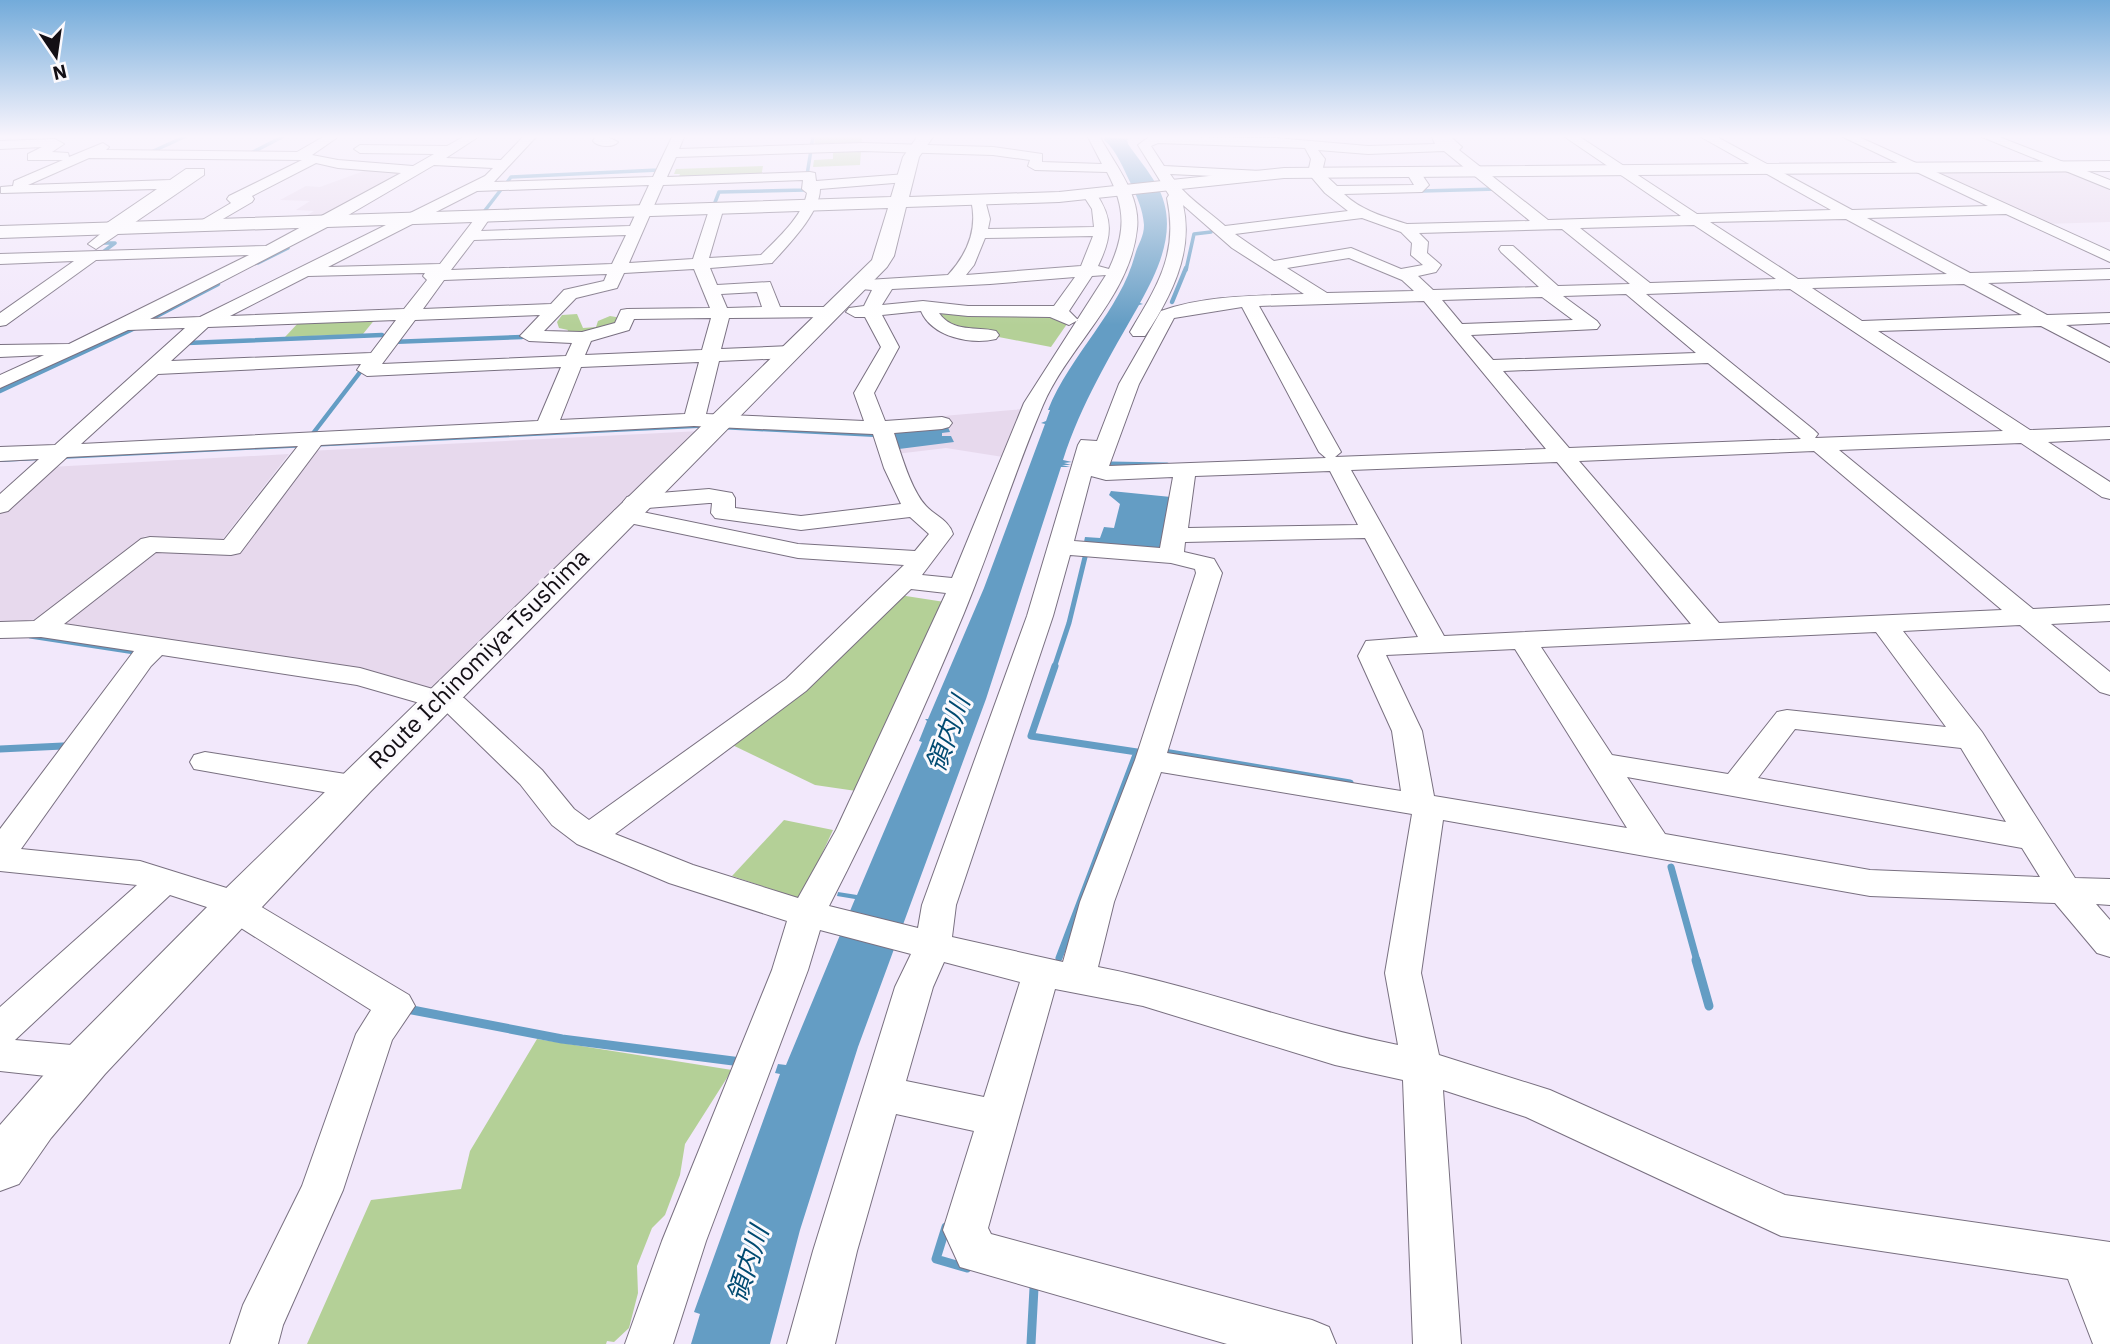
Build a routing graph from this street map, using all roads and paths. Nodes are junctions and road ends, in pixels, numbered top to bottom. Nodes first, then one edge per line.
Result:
1 (146, 200) edge
2 (157, 200) edge
3 (246, 200) edge
4 (365, 200) edge
5 (447, 200) edge
6 (650, 200) edge
7 (792, 200) edge
8 (809, 200) edge
9 (860, 200) edge
10 (978, 200) junction
11 (984, 200) edge
12 (1092, 200) edge
13 (1127, 200) edge
14 (1174, 200) edge
15 (1185, 200) edge
16 (1343, 200) edge
17 (1522, 200) edge
18 (1670, 200) edge
19 (1829, 200) edge
20 (1987, 200) edge
21 (898, 201) junction
22 (717, 207) junction
23 (645, 210) junction
24 (2009, 210) junction
25 (1362, 214) junction
26 (1855, 214) junction
27 (485, 215) junction
28 (409, 218) junction
29 (1699, 219) junction
30 (328, 221) junction
31 (1555, 224) junction
32 (205, 225) junction
33 (114, 228) junction
34 (1406, 229) junction
35 (636, 230) junction
36 (24, 231) junction
37 (1102, 231) junction
38 (1182, 231) junction
39 (1221, 231) junction
40 (0, 232) edge
41 (979, 234) junction
42 (468, 236) junction
43 (0, 243) edge
44 (1507, 249) dead end
45 (271, 250) junction
46 (97, 256) junction
47 (2110, 257) edge
48 (0, 259) edge
49 (700, 263) junction
50 (1272, 266) junction
51 (618, 268) junction
52 (1087, 271) junction
53 (302, 272) junction
54 (1115, 272) junction
55 (2110, 274) edge
56 (1404, 275) junction
57 (437, 276) junction
58 (1972, 278) junction
59 (953, 280) junction
60 (1795, 284) junction
61 (858, 285) junction
62 (886, 285) junction
63 (1633, 289) junction
64 (712, 290) junction
65 (1549, 291) junction
66 (1320, 295) junction
67 (1428, 295) junction
68 (1243, 302) junction
69 (928, 307) junction
70 (554, 309) junction
71 (872, 311) junction
72 (1060, 311) junction
73 (721, 312) junction
74 (772, 312) junction
75 (830, 313) junction
76 (409, 314) junction
77 (2110, 318) edge
78 (2048, 320) junction
79 (0, 321) edge
80 (1086, 322) junction
81 (202, 323) junction
82 (124, 325) junction
83 (1859, 326) junction
84 (0, 328) edge
85 (1457, 330) junction
86 (990, 335) dead end
87 (583, 338) junction
88 (77, 348) junction
89 (0, 351) edge
90 (790, 352) junction
91 (2110, 354) edge
92 (712, 356) junction
93 (376, 358) junction
94 (1704, 358) junction
95 (574, 362) junction
96 (1488, 366) junction
97 (152, 368) junction
98 (0, 382) edge
99 (942, 422) dead end
100 (2110, 422) edge
101 (712, 425) junction
102 (546, 428) junction
103 (882, 431) junction
104 (2018, 431) junction
105 (2110, 433) edge
106 (1806, 439) junction
107 (305, 448) junction
108 (1558, 449) junction
109 (0, 454) edge
110 (53, 457) junction
111 (1327, 458) junction
112 (1099, 461) junction
113 (1185, 470) junction
114 (2110, 492) edge
115 (0, 506) edge
116 (629, 509) junction
117 (915, 509) junction
118 (1359, 532) junction
119 (1173, 546) junction
120 (1058, 547) junction
121 (921, 559) junction
122 (905, 581) junction
123 (961, 587) junction
124 (2110, 613) edge
125 (2020, 617) junction
126 (1883, 624) junction
127 (34, 628) junction
128 (0, 630) edge
129 (1712, 632) junction
130 (1514, 641) junction
131 (1427, 645) junction
132 (156, 646) junction
133 (2110, 686) edge
134 (439, 699) junction
135 (1971, 739) junction
136 (1150, 760) junction
137 (205, 762) dead end
138 (1602, 763) junction
139 (1735, 785) junction
140 (352, 786) junction
141 (1424, 805) junction
142 (589, 835) junction
143 (2035, 839) junction
144 (1643, 842) junction
145 (0, 853) edge
146 (0, 859) edge
147 (164, 881) junction
148 (2064, 889) junction
149 (2110, 892) edge
150 (236, 905) junction
151 (813, 916) junction
152 (2110, 943) edge
153 (928, 945) junction
154 (1059, 975) junction
155 (0, 1030) edge
156 (0, 1055) edge
157 (83, 1063) junction
158 (1422, 1067) junction
159 (882, 1094) junction
160 (998, 1118) junction
161 (0, 1167) edge
162 (2096, 1262) edge
163 (2110, 1328) edge
164 (254, 1344) edge
165 (649, 1344) edge
166 (811, 1344) edge
167 (1312, 1344) edge
168 (1437, 1344) edge

1 - 33 street
2 - 33 street
3 - 32 street
4 - 30 street
5 - 28 street
6 - 23 street
7 - 22 main road
8 - 49 street
9 - 21 main road
10 - 11 main road
10 - 21 main road
10 - 41 street
12 - 37 street
13 - 54 street
14 - 38 street
15 - 39 street
16 - 25 street
17 - 31 street
18 - 29 street
19 - 26 street
20 - 24 street
21 - 61 main road, Route Ichinomiya-Tsushima
22 - 23 main road
22 - 49 street
23 - 27 main road
23 - 35 street
24 - 26 street
24 - 47 street
25 - 34 street
25 - 39 street
26 - 29 street
26 - 58 street
27 - 28 main road
27 - 42 street
28 - 30 main road
28 - 53 street
29 - 31 street
29 - 60 street
30 - 32 main road
30 - 45 street
31 - 34 street
31 - 63 street
32 - 33 main road
33 - 36 main road
33 - 46 street
34 - 56 street
35 - 42 street
35 - 51 street
36 - 40 main road
36 - 43 street
37 - 41 street
37 - 52 street
38 - 39 street
38 - 120 street
39 - 50 street
41 - 59 street
42 - 57 street
44 - 65 street
45 - 46 street
45 - 82 street
46 - 48 street
46 - 79 street
46 - 84 street
49 - 51 street
49 - 64 street
50 - 56 street
50 - 66 street
51 - 57 street
51 - 70 street
52 - 54 street
52 - 59 street
52 - 72 street
53 - 57 street
53 - 81 street
54 - 80 street
55 - 58 street
56 - 66 street
56 - 67 street
57 - 76 street
58 - 60 street
58 - 78 street
59 - 62 street
60 - 63 street
60 - 83 street
61 - 62 street
61 - 75 main road, Route Ichinomiya-Tsushima
62 - 71 street
63 - 65 street
63 - 94 street
63 - 106 street
64 - 73 street
64 - 74 street
65 - 67 street
65 - 85 street
66 - 67 street
66 - 68 street
67 - 85 street
68 - 111 street
68 - 112 street
69 - 71 street
69 - 72 street
69 - 86 street
70 - 76 street
70 - 87 street
71 - 75 street
71 - 103 street
72 - 80 street
73 - 74 street
73 - 87 street
73 - 92 street
74 - 75 street
75 - 90 main road, Route Ichinomiya-Tsushima
76 - 81 street
76 - 93 street
77 - 78 street
78 - 83 street
78 - 91 street
80 - 123 street
81 - 82 street
81 - 97 street
82 - 88 street
83 - 104 street
85 - 96 street
87 - 95 street
88 - 89 street
88 - 98 street
90 - 92 street
90 - 101 main road, Route Ichinomiya-Tsushima
92 - 95 street
92 - 101 street
93 - 95 street
93 - 97 street
94 - 96 street
94 - 106 street
95 - 102 street
96 - 108 street
97 - 110 street
99 - 103 street
100 - 104 street
101 - 102 street
101 - 103 street
101 - 107 street
101 - 116 main road, Route Ichinomiya-Tsushima
102 - 107 street
103 - 117 street
104 - 105 street
104 - 106 street
104 - 114 street
106 - 108 street
106 - 125 street
107 - 110 street
107 - 127 street
108 - 111 street
108 - 129 street
109 - 110 street
110 - 115 street
111 - 112 street
111 - 113 street
111 - 118 street
111 - 131 street
112 - 113 street
113 - 119 street
116 - 117 street
116 - 121 street
116 - 134 main road, Route Ichinomiya-Tsushima
117 - 121 street
118 - 119 street
118 - 131 street
119 - 120 street
119 - 136 street
120 - 153 street
121 - 122 street
122 - 123 street
122 - 142 street
123 - 151 street
124 - 125 street
125 - 126 street
125 - 133 street
126 - 129 street
126 - 135 street
127 - 128 street
127 - 132 street
129 - 130 street
130 - 131 street
130 - 138 street
130 - 144 street
131 - 141 street
132 - 134 street
132 - 145 street
134 - 140 main road, Route Ichinomiya-Tsushima
134 - 142 street
135 - 139 street
135 - 143 street
136 - 141 street
136 - 154 street
137 - 140 street
138 - 139 street
138 - 144 street
139 - 143 street
140 - 150 main road, Route Ichinomiya-Tsushima
141 - 144 street
141 - 158 street
142 - 151 street
143 - 148 street
144 - 148 street
146 - 147 street
147 - 150 street
147 - 155 street
148 - 149 street
148 - 152 street
150 - 157 main road, Route Ichinomiya-Tsushima
150 - 164 street
151 - 153 street
151 - 165 street
153 - 154 street
153 - 159 street
154 - 158 street
154 - 160 street
156 - 157 street
157 - 161 main road, Route Ichinomiya-Tsushima
158 - 162 street
158 - 168 street
159 - 160 street
159 - 166 street
160 - 167 street
162 - 163 street

